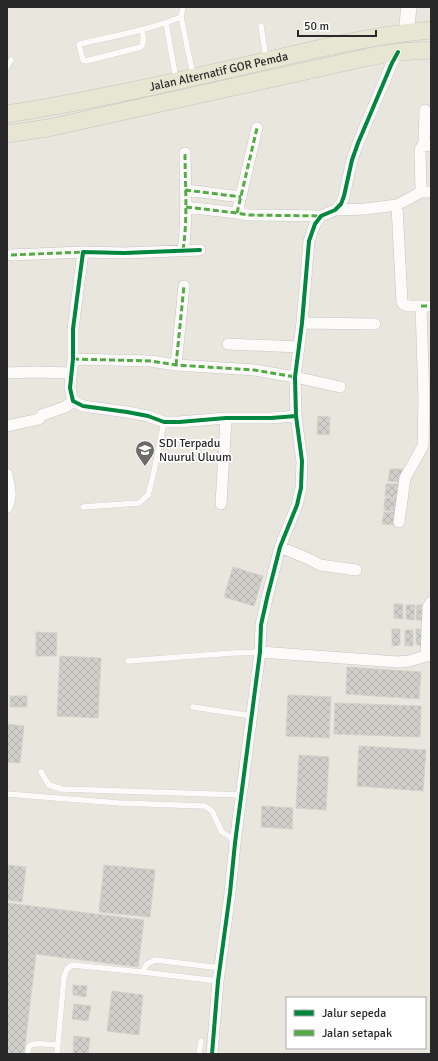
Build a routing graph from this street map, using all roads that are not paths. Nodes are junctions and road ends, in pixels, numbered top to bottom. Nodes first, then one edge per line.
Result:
1 (184, 7) edge
2 (409, 7) edge
3 (181, 17) junction
4 (166, 23) junction
5 (260, 26) dead end
6 (142, 30) junction
7 (431, 30) edge
8 (406, 32) junction
9 (431, 50) edge
10 (398, 52) junction
11 (11, 60) dead end
12 (266, 61) junction
13 (7, 67) edge
14 (193, 77) junction
15 (176, 82) junction
16 (424, 110) dead end
17 (7, 114) edge
18 (258, 128) dead end
19 (7, 134) edge
20 (428, 145) edge
21 (184, 153) dead end
22 (185, 190) junction
23 (426, 192) edge
24 (241, 197) junction
25 (397, 205) junction
26 (186, 207) junction
27 (335, 210) junction
28 (237, 213) junction
29 (321, 216) junction
30 (183, 250) junction
31 (200, 250) dead end
32 (82, 252) junction
33 (11, 255) dead end
34 (184, 286) dead end
35 (426, 306) edge
36 (302, 323) junction
37 (375, 324) dead end
38 (228, 344) dead end
39 (299, 347) junction
40 (427, 353) edge
41 (73, 359) junction
42 (176, 365) junction
43 (7, 373) edge
44 (71, 373) junction
45 (295, 377) junction
46 (340, 388) dead end
47 (428, 399) edge
48 (73, 401) junction
49 (296, 416) junction
50 (226, 418) junction
51 (164, 422) junction
52 (7, 426) edge
53 (427, 446) edge
54 (7, 474) edge
55 (221, 504) dead end
56 (7, 507) edge
57 (83, 507) dead end
58 (399, 522) dead end
59 (280, 547) junction
60 (356, 570) dead end
61 (431, 602) edge
62 (260, 652) junction
63 (428, 656) edge
64 (128, 661) dead end
65 (193, 707) dead end
66 (252, 716) junction
67 (41, 772) dead end
68 (7, 794) edge
69 (241, 795) junction
70 (235, 843) junction
71 (220, 967) junction
72 (142, 972) junction
73 (218, 981) junction
74 (201, 1041) dead end
75 (58, 1045) junction
76 (28, 1054) edge
77 (57, 1054) edge
78 (199, 1054) edge
79 (212, 1054) edge

1 - 3 lane
2 - 8 street
3 - 4 lane
3 - 14 lane
4 - 6 lane
4 - 15 lane
5 - 12 lane
6 - 6 lane
7 - 8 main road, Jalan Alternatif GOR Pemda
8 - 12 main road, Jalan Alternatif GOR Pemda
9 - 10 main road, Jalan Alternatif GOR Pemda
10 - 19 main road, Jalan Alternatif GOR Pemda
10 - 27 street
11 - 13 lane
12 - 14 main road, Jalan Alternatif GOR Pemda
14 - 15 main road, Jalan Alternatif GOR Pemda
15 - 17 main road, Jalan Alternatif GOR Pemda
16 - 20 street
18 - 24 street
20 - 23 street
21 - 22 street
22 - 24 street
22 - 26 street
23 - 25 street
24 - 28 street
25 - 27 street
25 - 35 street
26 - 28 street
26 - 30 street
27 - 29 street
28 - 29 street
29 - 36 street
30 - 31 street
30 - 32 street
32 - 33 street
32 - 41 street
34 - 42 street
35 - 40 street
36 - 37 street
36 - 39 street
38 - 39 street
39 - 45 street
40 - 47 street
41 - 42 street
41 - 44 street
42 - 45 street
43 - 44 street
44 - 48 street
45 - 46 street
45 - 49 street
47 - 53 street
48 - 51 street
48 - 52 street
49 - 50 street
49 - 59 street
50 - 51 street
50 - 55 street
51 - 57 lane
53 - 58 street
54 - 56 street
59 - 60 street
59 - 62 street
61 - 63 street
62 - 63 street
62 - 64 lane
62 - 66 street
65 - 66 lane
66 - 69 street
67 - 69 lane
68 - 70 lane
69 - 70 street
70 - 71 street
71 - 72 lane
71 - 73 street
72 - 73 lane
72 - 75 lane
73 - 79 street
74 - 78 lane
75 - 76 lane
75 - 77 lane

